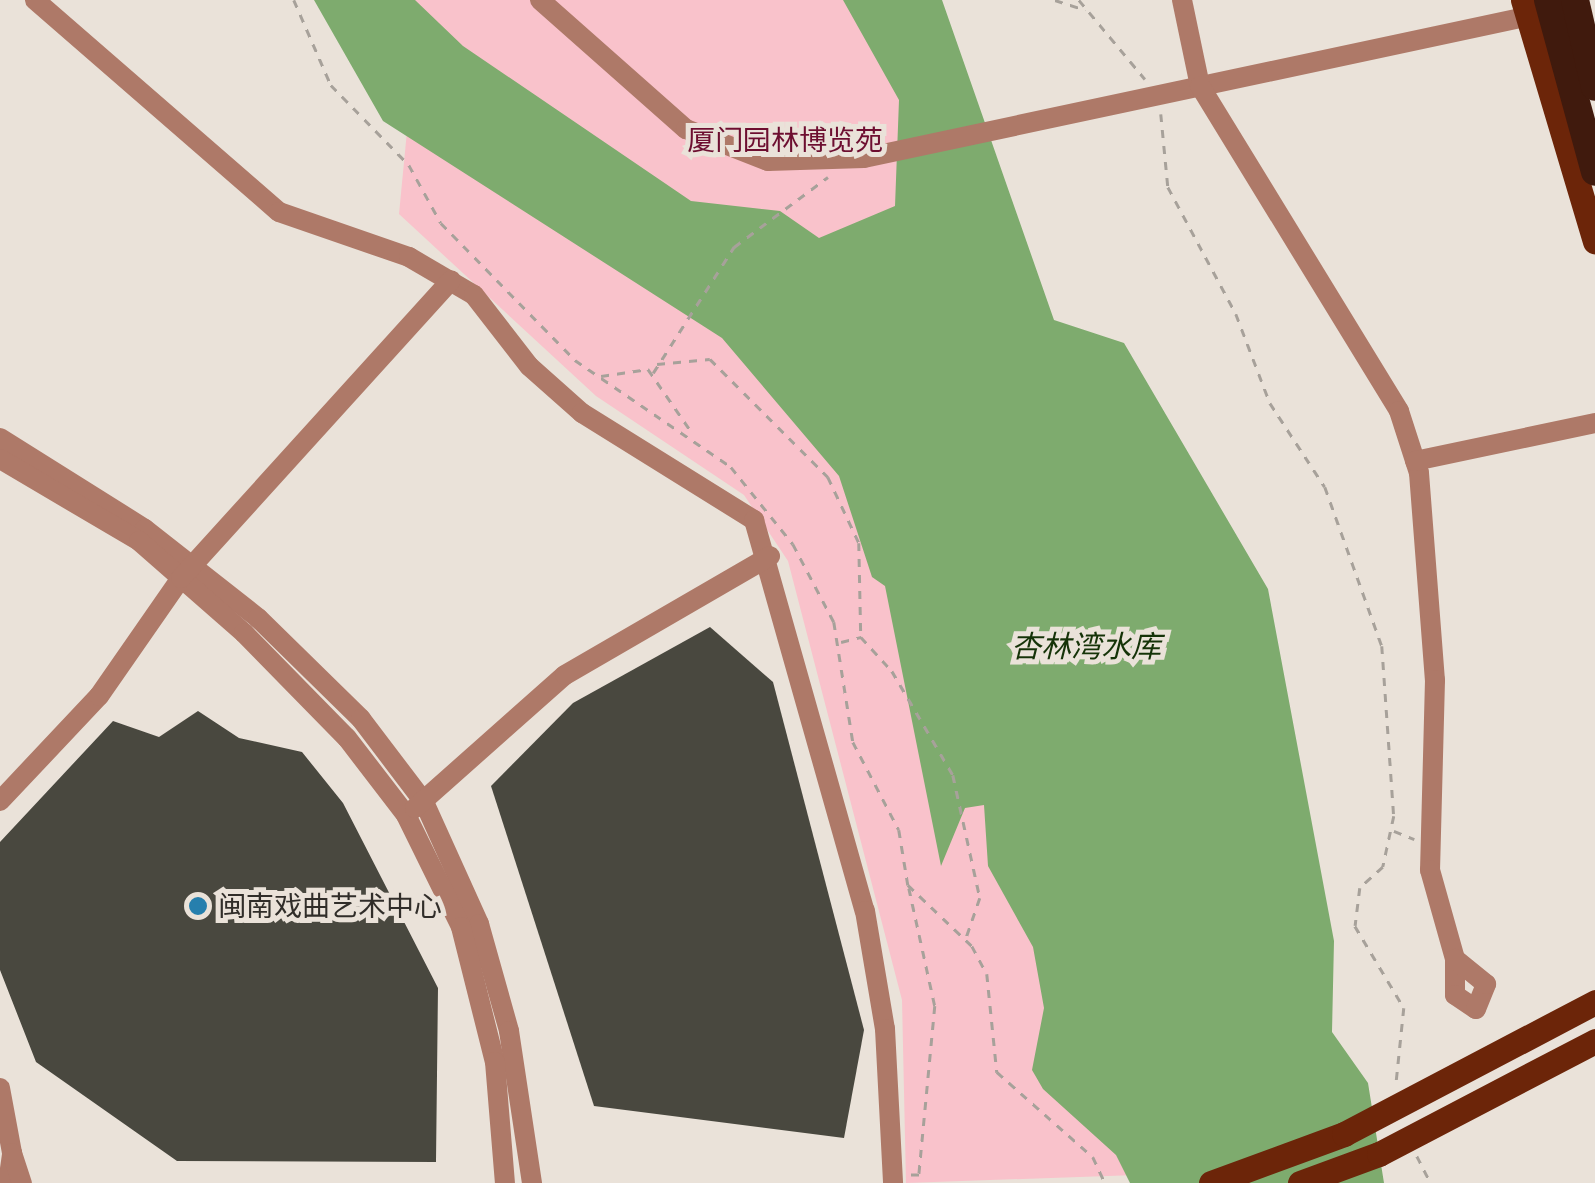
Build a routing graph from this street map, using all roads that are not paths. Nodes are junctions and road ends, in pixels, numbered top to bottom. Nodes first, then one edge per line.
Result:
1 (35, 0) edge
2 (540, 0) edge
3 (1182, 0) edge
4 (1548, 0) edge
5 (1574, 0) edge
6 (1524, 9) edge
7 (1200, 86) junction
8 (1595, 87) edge
9 (1591, 158) edge
10 (1595, 221) edge
11 (1595, 242) edge
12 (451, 280) junction
13 (1595, 422) edge
14 (0, 438) edge
15 (0, 459) edge
16 (1415, 462) junction
17 (770, 556) junction
18 (186, 572) junction
19 (0, 801) edge
20 (424, 802) junction
21 (406, 815) junction
22 (1455, 959) dead end
23 (1595, 1002) edge
24 (1595, 1042) edge
25 (0, 1088) edge
26 (12, 1153) junction
27 (892, 1180) edge
28 (8, 1183) edge
29 (22, 1183) edge
30 (505, 1183) edge
31 (532, 1183) edge
32 (1211, 1183) edge
33 (1300, 1183) edge

1 - 12 street
2 - 7 street
3 - 7 street
4 - 9 highway
5 - 8 highway
6 - 7 street
6 - 11 main road
7 - 16 street
9 - 10 main road
12 - 17 street
12 - 18 street
13 - 16 street
14 - 18 street
15 - 18 street
16 - 22 street
17 - 20 street
17 - 27 street
18 - 19 street
18 - 20 street
18 - 21 street
20 - 21 street
20 - 31 street
21 - 30 street
23 - 32 main road
24 - 33 main road
25 - 26 street
26 - 28 street
26 - 29 street

